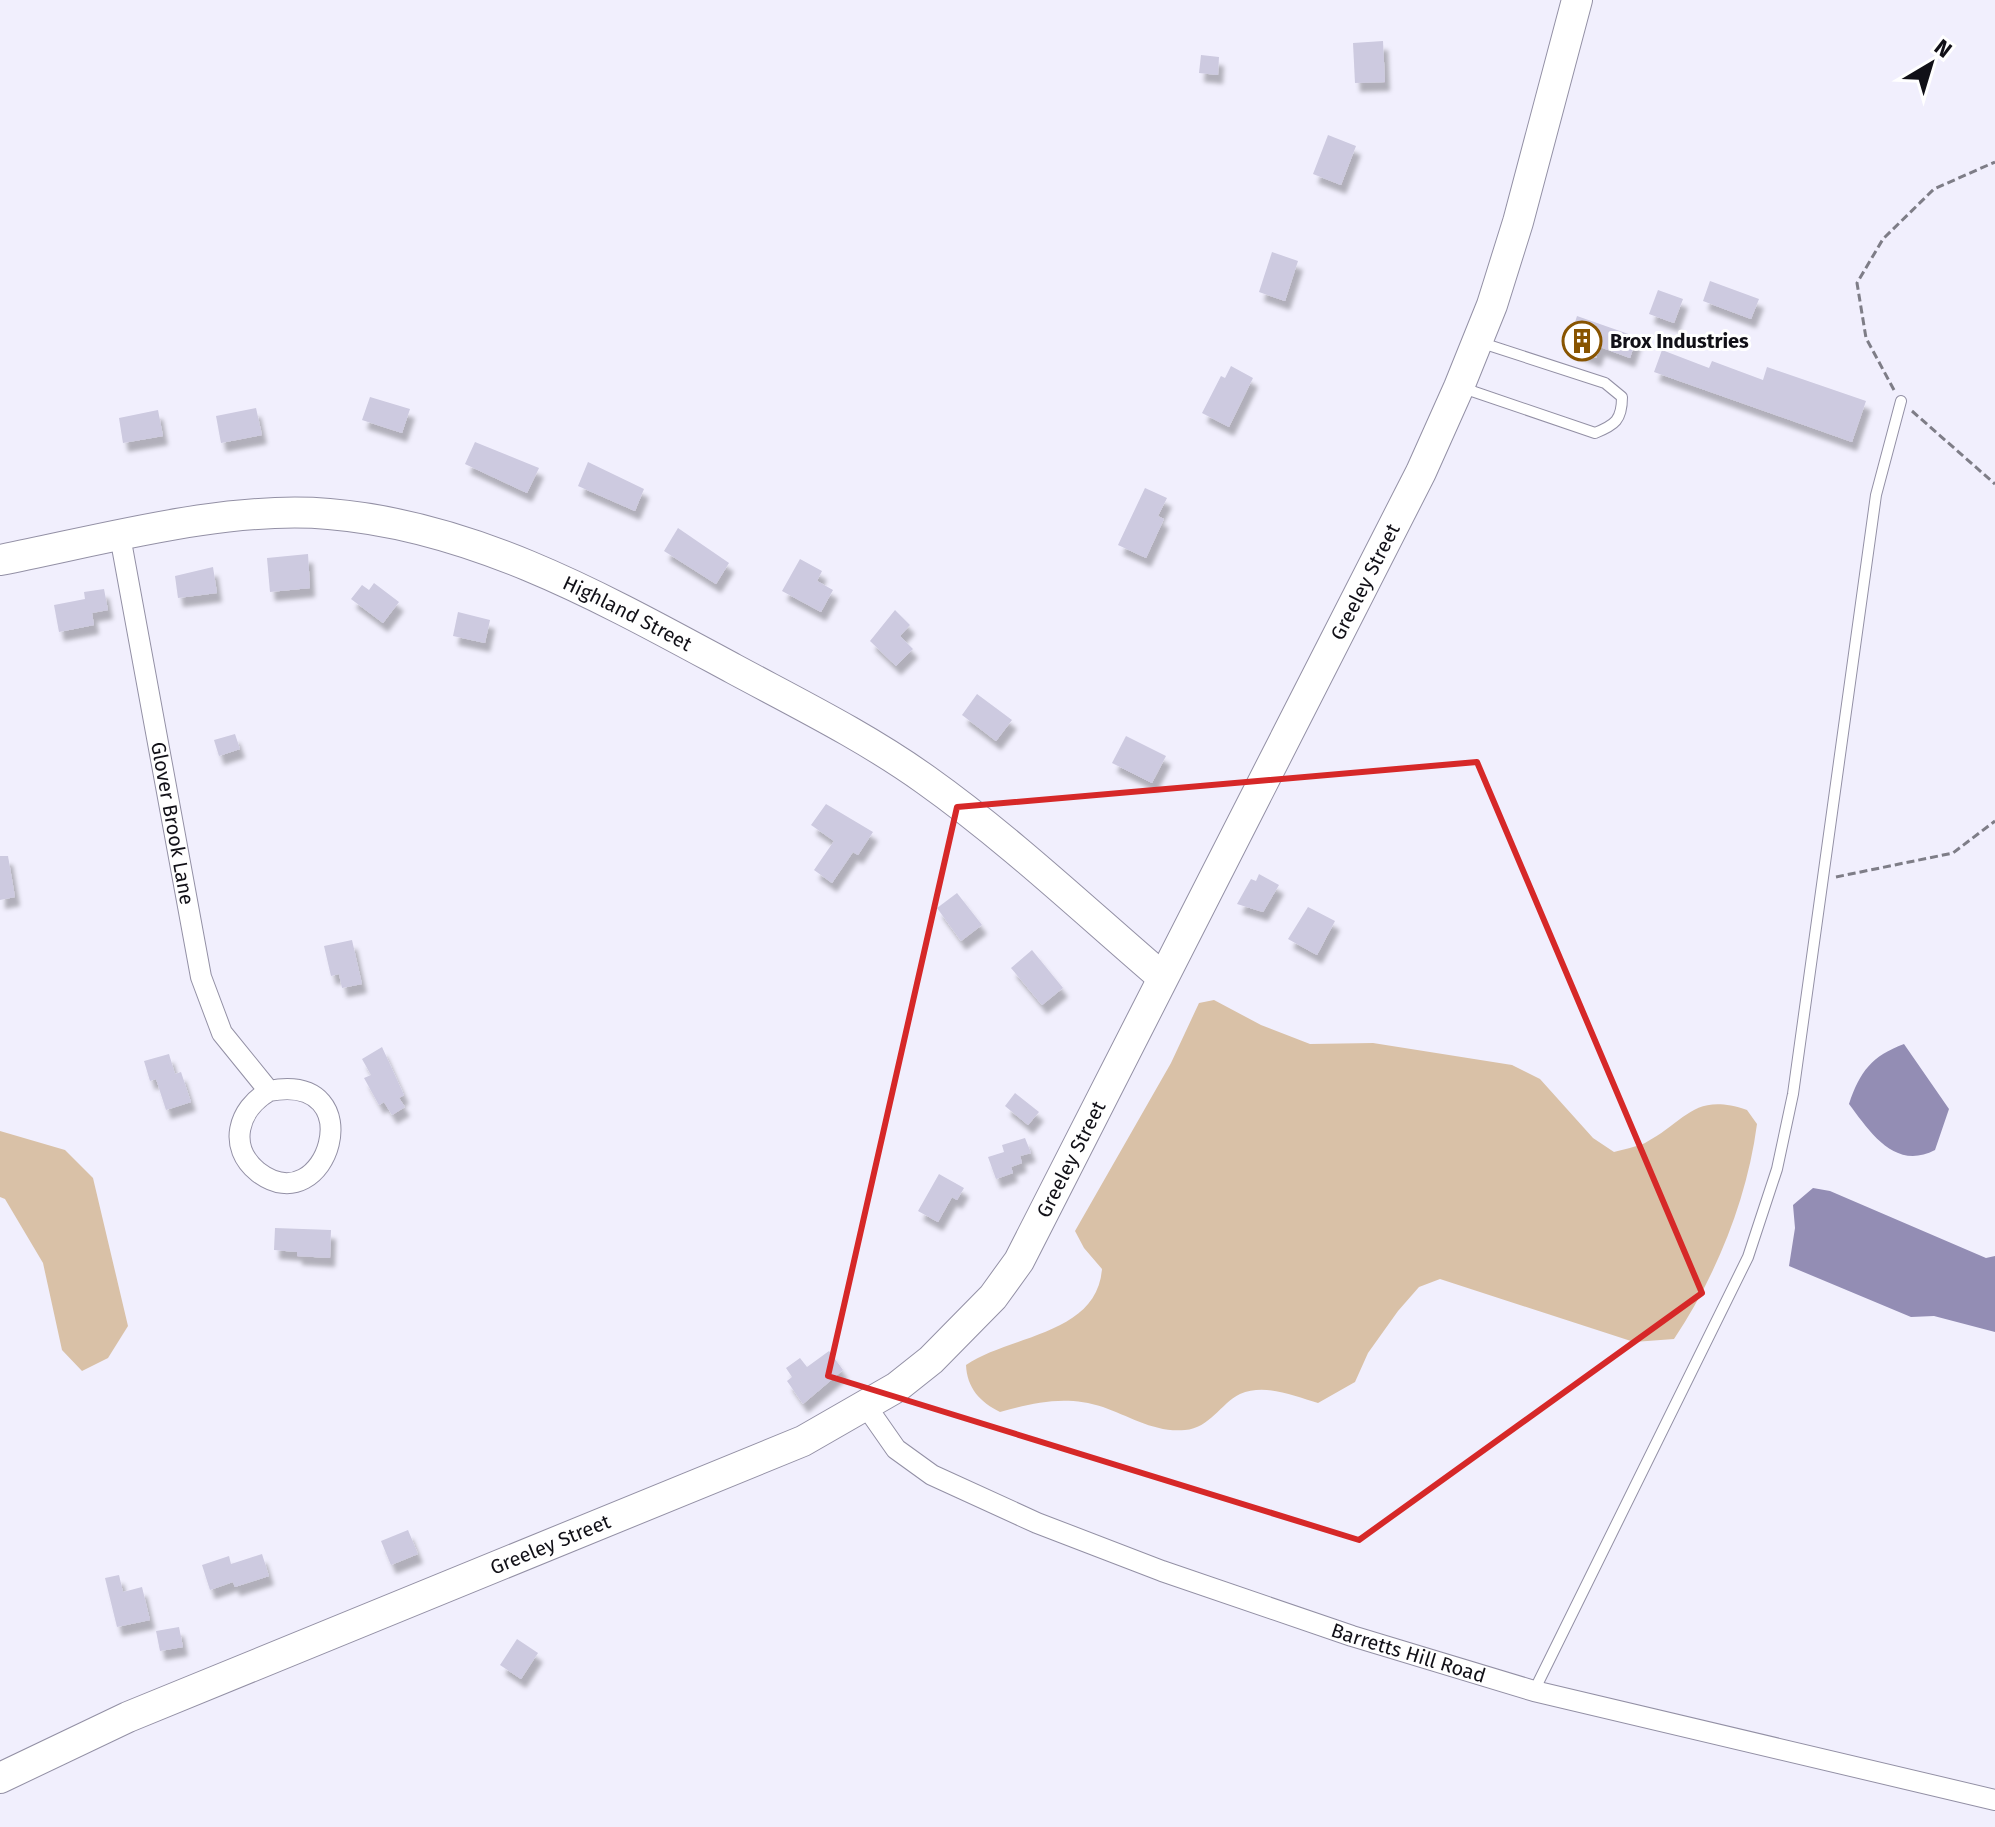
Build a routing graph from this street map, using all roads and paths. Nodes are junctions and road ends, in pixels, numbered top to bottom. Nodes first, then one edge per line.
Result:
1 (1577, 0) edge
2 (1995, 162) edge
3 (1478, 341) junction
4 (1459, 387) junction
5 (1901, 401) junction
6 (1995, 484) edge
7 (120, 536) junction
8 (0, 560) edge
9 (1995, 821) edge
10 (1823, 879) junction
11 (1162, 977) junction
12 (269, 1091) junction
13 (866, 1406) junction
14 (1534, 1691) junction
15 (0, 1778) edge
16 (1995, 1800) edge

1 - 3 street, Greeley Street
2 - 5 path
3 - 4 street, Greeley Street
3 - 4 lane
4 - 11 street, Greeley Street
5 - 6 path
5 - 10 lane
7 - 8 street, Highland Street
7 - 11 street, Highland Street
7 - 12 street, Glover Brook Lane
9 - 10 path
10 - 14 lane
11 - 13 street, Greeley Street
12 - 12 street
13 - 14 street, Barretts Hill Road
13 - 15 street, Greeley Street
14 - 16 street, Barretts Hill Road

